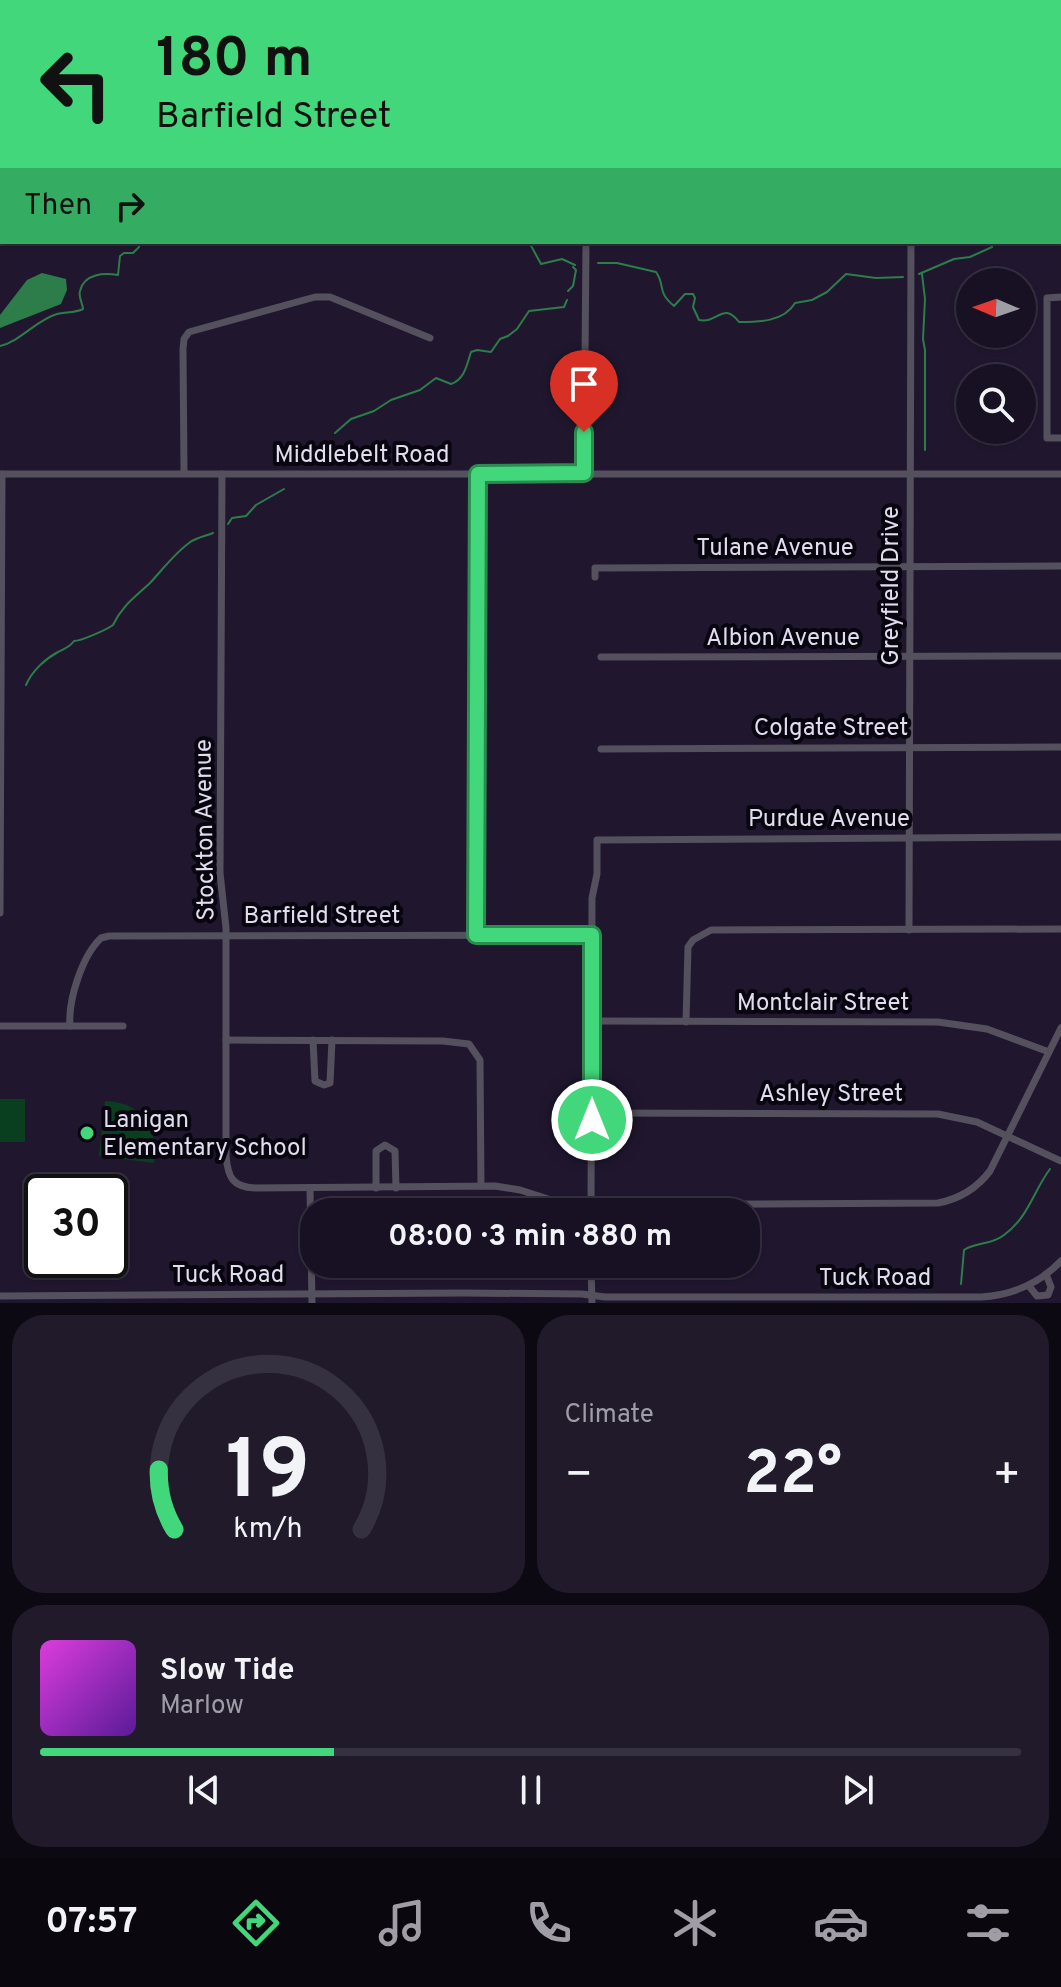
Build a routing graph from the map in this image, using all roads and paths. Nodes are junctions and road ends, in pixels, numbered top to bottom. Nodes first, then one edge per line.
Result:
1 (586, 244) edge
2 (911, 244) edge
3 (1061, 297) edge
4 (430, 338) dead end
5 (1061, 438) edge
6 (184, 473) junction
7 (584, 473) junction
8 (1, 474) edge
9 (222, 474) junction
10 (478, 474) junction
11 (909, 474) junction
12 (1061, 474) edge
13 (910, 566) junction
14 (1061, 566) edge
15 (595, 577) dead end
16 (910, 656) junction
17 (1061, 656) edge
18 (601, 657) dead end
19 (910, 747) junction
20 (1061, 747) edge
21 (601, 749) dead end
22 (1061, 837) edge
23 (910, 838) junction
24 (0, 913) edge
25 (1061, 929) edge
26 (909, 930) junction
27 (476, 935) junction
28 (592, 935) junction
29 (226, 936) junction
30 (592, 1021) junction
31 (686, 1022) junction
32 (0, 1026) edge
33 (70, 1026) junction
34 (123, 1026) dead end
35 (1061, 1028) edge
36 (226, 1040) junction
37 (313, 1040) junction
38 (332, 1040) junction
39 (1049, 1052) junction
40 (592, 1113) junction
41 (1009, 1135) junction
42 (1061, 1161) edge
43 (481, 1186) junction
44 (310, 1188) junction
45 (376, 1188) junction
46 (396, 1188) junction
47 (544, 1198) edge
48 (591, 1198) edge
49 (760, 1207) edge
50 (1061, 1261) edge
51 (1046, 1274) junction
52 (591, 1278) edge
53 (1029, 1286) junction
54 (0, 1296) edge
55 (31, 1299) edge
56 (312, 1299) edge
57 (592, 1299) edge

1 - 7 street
2 - 11 street, Greyfield Drive
3 - 5 street
4 - 6 street
6 - 8 street, Middlebelt Road
6 - 9 street, Middlebelt Road
7 - 10 street, Middlebelt Road
7 - 11 street, Middlebelt Road
8 - 24 street
9 - 10 street, Middlebelt Road
9 - 29 street, Stockton Avenue
10 - 27 street
11 - 12 street, Middlebelt Road
11 - 13 street, Greyfield Drive
13 - 14 street, Tulane Avenue
13 - 15 street, Tulane Avenue
13 - 16 street, Greyfield Drive
16 - 17 street, Albion Avenue
16 - 18 street, Albion Avenue
16 - 19 street, Greyfield Drive
19 - 20 street, Colgate Street
19 - 21 street, Colgate Street
19 - 23 street, Greyfield Drive
22 - 23 street, Purdue Avenue
23 - 26 street, Greyfield Drive
23 - 28 street, Purdue Avenue
25 - 26 street
26 - 31 street
27 - 28 street, Barfield Street
27 - 29 street, Barfield Street
28 - 30 street
29 - 33 street, Barfield Street
29 - 36 street, Stockton Avenue
30 - 31 street, Montclair Street
30 - 40 street
31 - 39 street, Montclair Street
32 - 33 street
33 - 34 street
35 - 39 street
36 - 37 street
36 - 44 street, Stockton Avenue
37 - 38 street
37 - 38 street
38 - 43 street
39 - 41 street
40 - 41 street, Ashley Street
40 - 48 street
41 - 42 street, Ashley Street
41 - 49 street
43 - 46 street
43 - 47 street
44 - 45 street
44 - 56 street
45 - 46 street
45 - 46 street
50 - 51 street, Tuck Road
51 - 53 street, Tuck Road
51 - 53 street, Tuck Road
52 - 57 street
53 - 57 street, Tuck Road
54 - 55 street, Tuck Road
55 - 56 street, Tuck Road
56 - 57 street, Tuck Road

